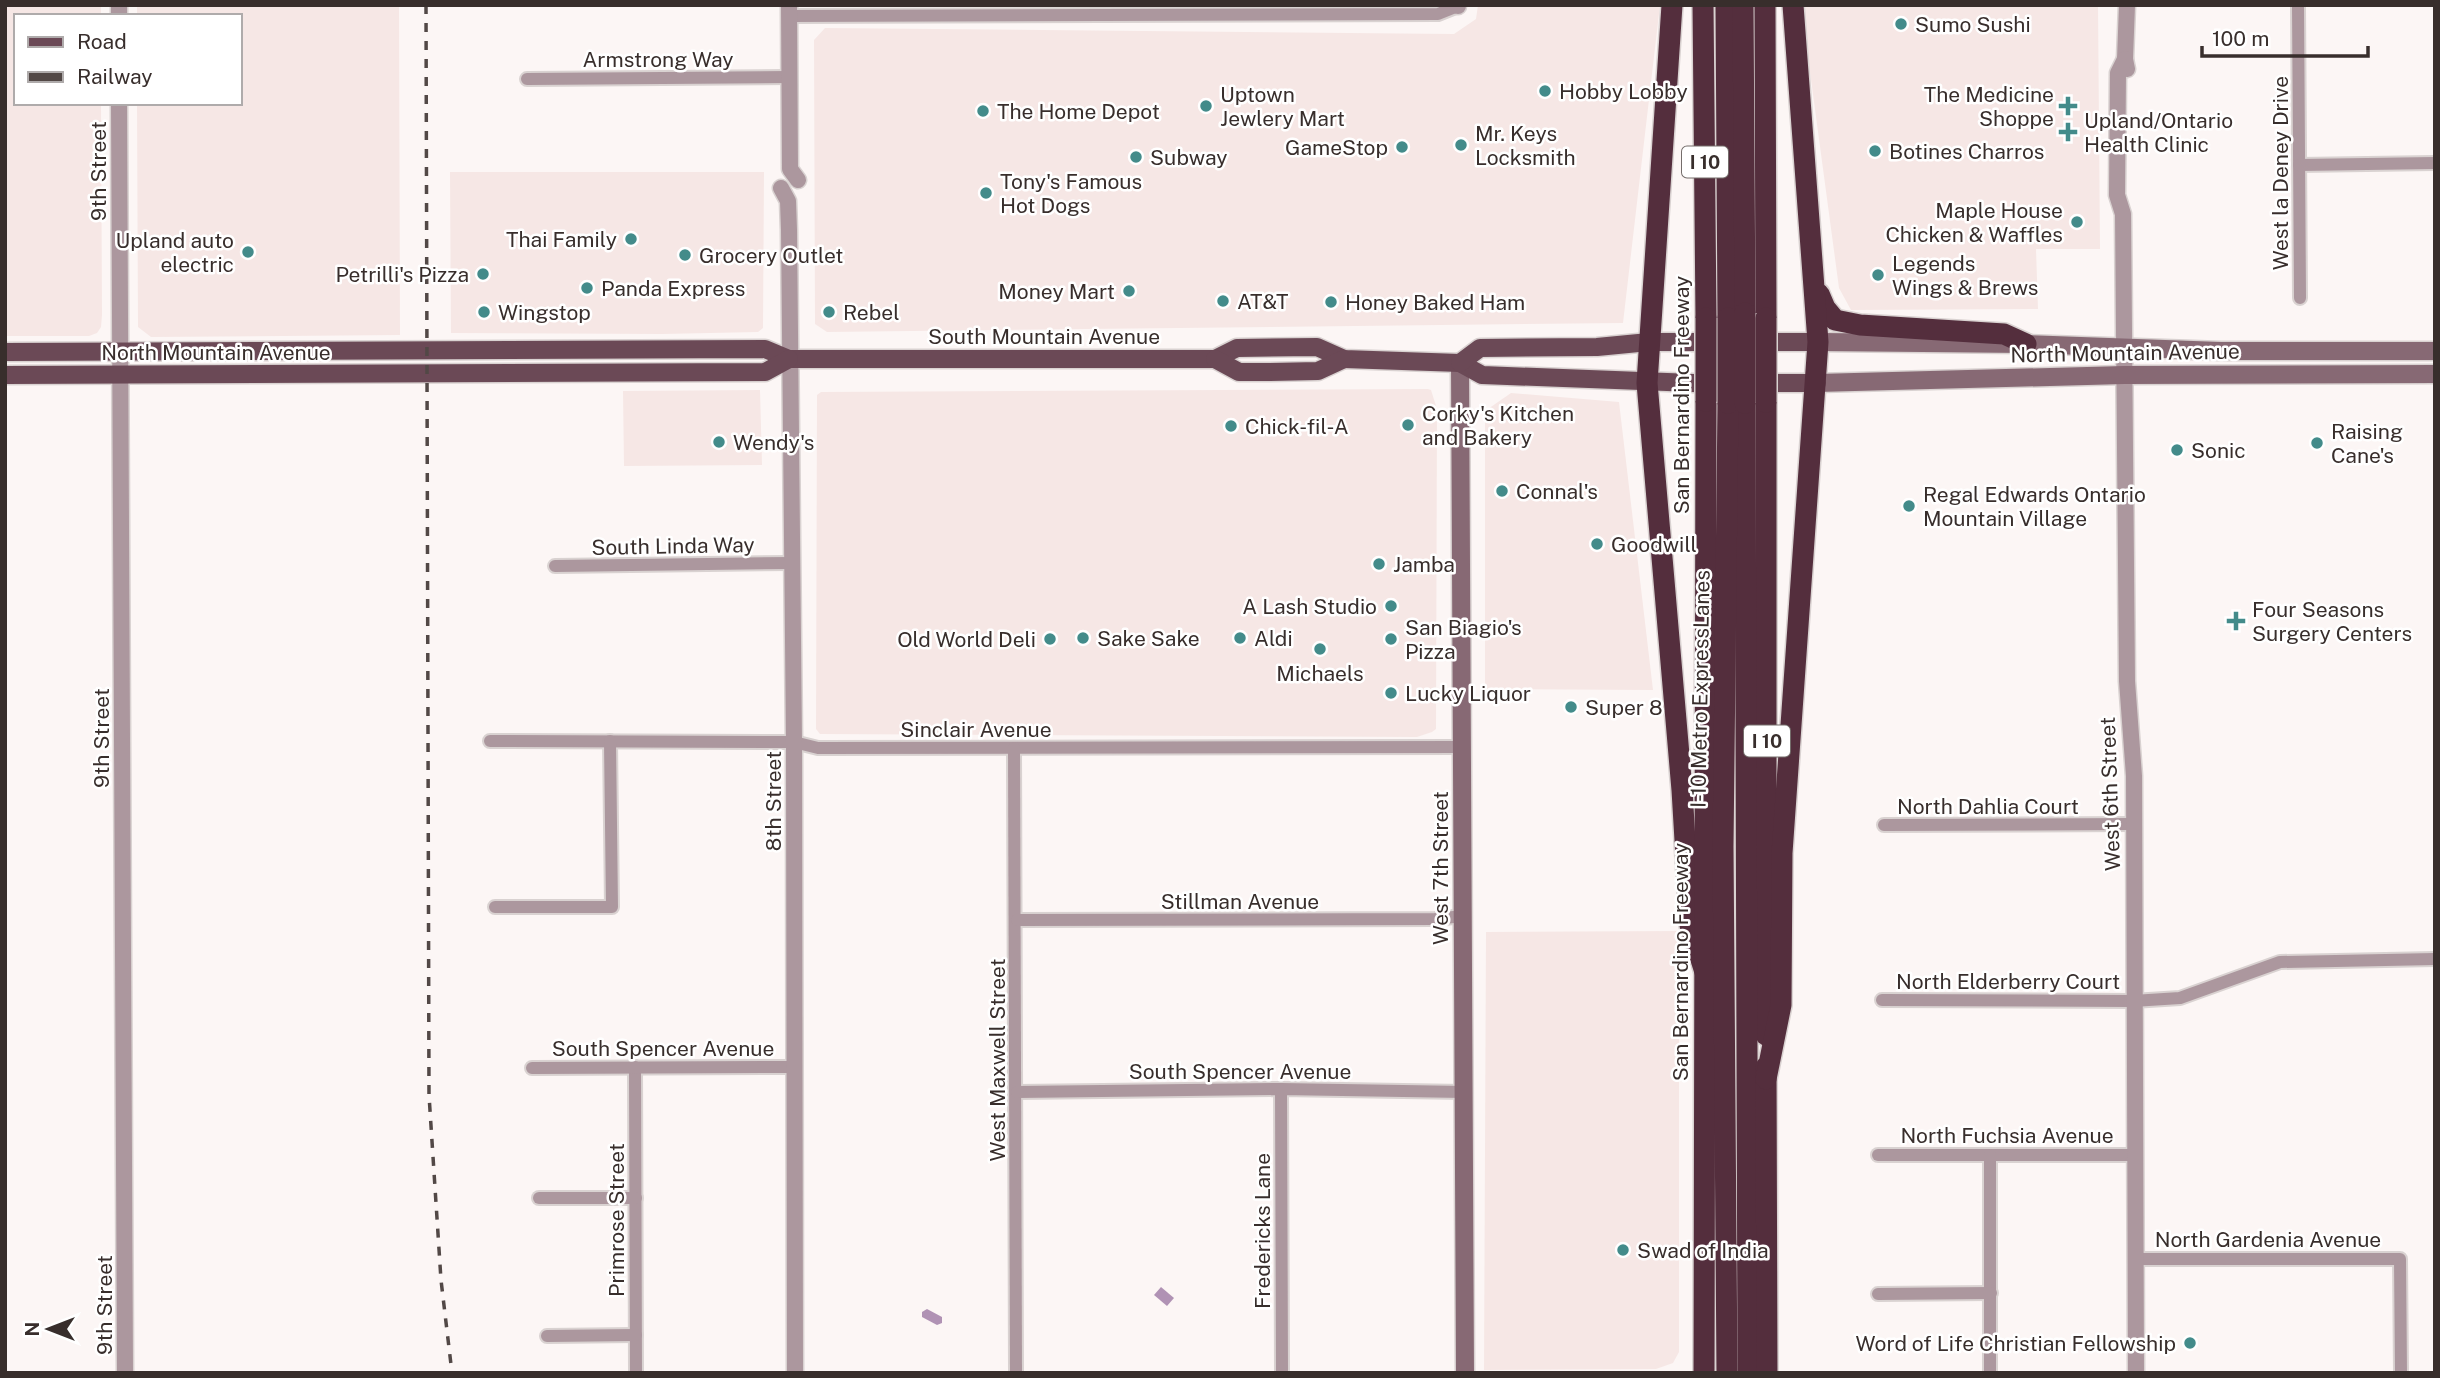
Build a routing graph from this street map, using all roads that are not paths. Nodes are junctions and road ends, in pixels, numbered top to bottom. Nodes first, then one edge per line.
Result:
1 (1672, 5) edge
2 (1703, 5) edge
3 (1726, 5) edge
4 (1743, 5) edge
5 (1755, 5) edge
6 (1765, 5) edge
7 (1793, 5) edge
8 (2127, 5) edge
9 (2298, 5) edge
10 (1458, 6) edge
11 (789, 10) edge
12 (789, 78) junction
13 (527, 79) dead end
14 (119, 105) edge
15 (789, 129) junction
16 (1764, 134) junction
17 (2435, 163) edge
18 (2299, 165) junction
19 (789, 230) junction
20 (1816, 285) junction
21 (2300, 298) dead end
22 (1737, 316) junction
23 (1649, 342) junction
24 (1818, 342) junction
25 (2026, 344) junction
26 (610, 349) junction
27 (2123, 349) junction
28 (120, 350) junction
29 (289, 350) junction
30 (394, 350) junction
31 (426, 350) joint
32 (686, 350) junction
33 (2435, 351) edge
34 (10, 354) edge
35 (789, 359) junction
36 (1215, 359) junction
37 (1344, 359) junction
38 (1460, 363) junction
39 (619, 373) junction
40 (120, 374) junction
41 (288, 374) junction
42 (2124, 374) junction
43 (2435, 374) edge
44 (5, 375) edge
45 (209, 375) junction
46 (426, 375) joint
47 (467, 375) junction
48 (1647, 383) junction
49 (1817, 383) junction
50 (1746, 403) junction
51 (791, 563) junction
52 (555, 566) dead end
53 (1704, 706) junction
54 (490, 741) dead end
55 (610, 741) junction
56 (794, 742) junction
57 (1462, 747) junction
58 (1014, 748) junction
59 (1767, 765) junction
60 (2134, 824) junction
61 (1884, 825) dead end
62 (1723, 847) junction
63 (1745, 872) junction
64 (495, 907) dead end
65 (1463, 916) junction
66 (1017, 920) junction
67 (2435, 959) edge
68 (1705, 972) junction
69 (1882, 1000) dead end
70 (2133, 1001) junction
71 (635, 1067) junction
72 (793, 1067) junction
73 (532, 1068) dead end
74 (1766, 1079) junction
75 (1281, 1089) junction
76 (1017, 1092) junction
77 (1464, 1092) junction
78 (2136, 1154) junction
79 (1878, 1155) dead end
80 (1990, 1155) junction
81 (539, 1198) dead end
82 (635, 1198) junction
83 (2136, 1259) junction
84 (1991, 1293) junction
85 (1878, 1294) dead end
86 (636, 1335) junction
87 (547, 1336) dead end
88 (125, 1373) edge
89 (636, 1373) edge
90 (795, 1373) edge
91 (1016, 1373) edge
92 (1282, 1373) edge
93 (1465, 1373) edge
94 (1704, 1373) edge
95 (1727, 1373) edge
96 (1748, 1373) edge
97 (1767, 1373) edge
98 (1990, 1373) edge
99 (2136, 1373) edge
100 (2401, 1373) edge

1 - 23 highway
2 - 53 highway, San Bernardino Freeway / I 10, bridge
3 - 22 highway, I-10 Metro ExpressLanes
4 - 22 highway, I-10 Metro ExpressLanes
5 - 16 highway
6 - 16 highway, I 10
7 - 20 highway
8 - 27 street, West 6th Street
9 - 18 street, West la Deney Drive
10 - 11 street
11 - 12 street, 8th Street
12 - 13 street, Armstrong Way
12 - 15 street, 8th Street
14 - 28 street, 9th Street
15 - 19 street, 8th Street
15 - 19 street, 8th Street
16 - 50 highway, I 10, bridge
17 - 18 street
18 - 21 street, West la Deney Drive
19 - 35 street, 8th Street
20 - 24 highway
20 - 25 highway
22 - 50 highway, I-10 Metro ExpressLanes, bridge
23 - 24 main road, South Mountain Avenue
23 - 38 main road, South Mountain Avenue
23 - 48 highway
24 - 25 main road, North Mountain Avenue
24 - 49 highway
25 - 27 main road, North Mountain Avenue
26 - 31 main road, South Mountain Avenue
26 - 32 main road, South Mountain Avenue
26 - 47 main road
27 - 33 main road, North Mountain Avenue
27 - 42 street, West 6th Street
28 - 29 main road, North Mountain Avenue
28 - 34 main road, North Mountain Avenue
28 - 40 street, 9th Street
29 - 30 main road, North Mountain Avenue
29 - 45 main road
30 - 31 main road, North Mountain Avenue
30 - 41 main road
32 - 35 main road, South Mountain Avenue
32 - 39 main road
35 - 36 main road, South Mountain Avenue
35 - 39 main road, South Mountain Avenue
35 - 51 street, 8th Street
36 - 37 main road, South Mountain Avenue
36 - 37 main road, South Mountain Avenue
37 - 38 main road, South Mountain Avenue
38 - 48 main road, South Mountain Avenue
38 - 57 main road, West 7th Street
39 - 47 main road, South Mountain Avenue
40 - 44 main road, North Mountain Avenue
40 - 45 main road, North Mountain Avenue
40 - 88 street, 9th Street
41 - 45 main road, North Mountain Avenue
41 - 46 main road, North Mountain Avenue
42 - 43 main road, North Mountain Avenue
42 - 49 main road, North Mountain Avenue
42 - 60 street, West 6th Street
46 - 47 main road, South Mountain Avenue
48 - 49 main road, South Mountain Avenue
48 - 68 highway
49 - 74 highway
50 - 59 highway, I 10
50 - 62 highway, I-10 Metro ExpressLanes
50 - 63 highway, I-10 Metro ExpressLanes
51 - 52 street, South Linda Way
51 - 56 street, 8th Street
53 - 62 highway
53 - 68 highway, San Bernardino Freeway / I 10
54 - 55 street, Sinclair Avenue
55 - 56 street, Sinclair Avenue
55 - 64 street
56 - 58 street, Sinclair Avenue
56 - 72 street, 8th Street
57 - 58 street, Sinclair Avenue
57 - 65 main road, West 7th Street
58 - 66 street, West Maxwell Street
59 - 63 highway
59 - 74 highway, I 10
60 - 61 street, North Dahlia Court
60 - 70 street, West 6th Street
62 - 95 highway, I-10 Metro ExpressLanes
63 - 96 highway, I-10 Metro ExpressLanes
65 - 66 street, Stillman Avenue
65 - 77 main road, West 7th Street
66 - 76 street, West Maxwell Street
67 - 70 street, North Elderberry Court
68 - 94 highway, San Bernardino Freeway / I 10
69 - 70 street, North Elderberry Court
70 - 78 street, West 6th Street
71 - 72 street, South Spencer Avenue
71 - 73 street, South Spencer Avenue
71 - 82 street, Primrose Street
72 - 90 street, 8th Street
74 - 97 highway, I 10
75 - 76 street, South Spencer Avenue
75 - 77 street, South Spencer Avenue
75 - 92 street, Fredericks Lane
76 - 91 street, West Maxwell Street
77 - 93 main road, West 7th Street
78 - 80 street, North Fuchsia Avenue
78 - 83 street, West 6th Street
79 - 80 street, North Fuchsia Avenue
80 - 84 street
81 - 82 street
82 - 86 street, Primrose Street
83 - 99 street, West 6th Street
83 - 100 street, North Gardenia Avenue
84 - 85 street
84 - 98 street
86 - 87 street
86 - 89 street, Primrose Street

